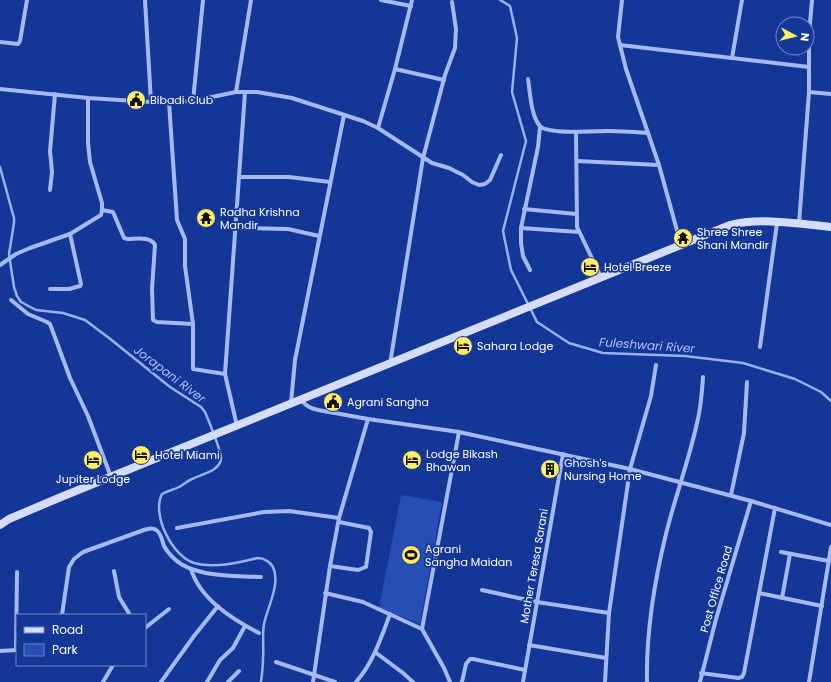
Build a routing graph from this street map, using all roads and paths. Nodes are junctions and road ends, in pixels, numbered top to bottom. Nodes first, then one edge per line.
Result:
1 (27, 0) edge
2 (145, 0) edge
3 (203, 0) edge
4 (251, 0) edge
5 (381, 0) edge
6 (412, 0) edge
7 (622, 0) edge
8 (742, 0) edge
9 (812, 0) edge
10 (452, 2) dead end
11 (411, 6) junction
12 (0, 42) edge
13 (620, 45) junction
14 (732, 58) junction
15 (809, 67) junction
16 (395, 70) junction
17 (528, 79) dead end
18 (444, 80) junction
19 (0, 88) edge
20 (236, 92) junction
21 (246, 92) junction
22 (809, 92) junction
23 (54, 94) junction
24 (831, 94) edge
25 (88, 98) junction
26 (193, 101) junction
27 (151, 102) junction
28 (169, 102) junction
29 (344, 115) junction
30 (540, 127) junction
31 (378, 128) junction
32 (576, 132) junction
33 (648, 133) junction
34 (502, 155) dead end
35 (423, 158) junction
36 (577, 161) junction
37 (658, 165) junction
38 (240, 176) junction
39 (330, 182) junction
40 (50, 190) dead end
41 (524, 209) junction
42 (102, 210) junction
43 (576, 214) junction
44 (777, 223) junction
45 (799, 224) junction
46 (831, 227) edge
47 (236, 228) junction
48 (521, 228) junction
49 (579, 232) junction
50 (70, 234) junction
51 (319, 236) junction
52 (681, 245) junction
53 (1, 264) edge
54 (530, 270) dead end
55 (601, 278) junction
56 (50, 289) dead end
57 (12, 300) dead end
58 (193, 324) junction
59 (760, 347) dead end
60 (390, 364) junction
61 (656, 365) dead end
62 (225, 374) junction
63 (703, 377) dead end
64 (747, 382) dead end
65 (301, 400) junction
66 (291, 404) junction
67 (368, 419) junction
68 (234, 427) junction
69 (459, 432) junction
70 (563, 454) junction
71 (630, 469) junction
72 (111, 477) junction
73 (681, 482) junction
74 (731, 495) junction
75 (751, 500) junction
76 (775, 508) junction
77 (0, 515) edge
78 (9, 519) junction
79 (339, 520) junction
80 (0, 524) edge
81 (831, 525) edge
82 (177, 528) dead end
83 (831, 547) edge
84 (781, 552) dead end
85 (790, 554) junction
86 (829, 561) junction
87 (330, 566) junction
88 (191, 569) junction
89 (114, 571) dead end
90 (17, 572) dead end
91 (261, 577) dead end
92 (482, 590) dead end
93 (325, 593) junction
94 (759, 593) junction
95 (782, 598) junction
96 (536, 602) junction
97 (218, 606) junction
98 (822, 606) junction
99 (169, 609) dead end
100 (609, 613) junction
101 (16, 614) edge
102 (62, 614) edge
103 (129, 614) edge
104 (390, 614) junction
105 (245, 626) junction
106 (146, 627) edge
107 (422, 629) junction
108 (259, 633) dead end
109 (529, 645) junction
110 (16, 650) edge
111 (0, 651) edge
112 (375, 652) junction
113 (606, 658) junction
114 (276, 662) dead end
115 (112, 666) edge
116 (525, 670) junction
117 (238, 671) dead end
118 (701, 673) junction
119 (315, 676) junction
120 (103, 682) edge
121 (161, 682) edge
122 (207, 682) edge
123 (228, 682) edge
124 (313, 682) edge
125 (335, 682) edge
126 (356, 682) edge
127 (413, 682) edge
128 (450, 682) edge
129 (462, 682) edge
130 (523, 682) edge
131 (605, 682) edge
132 (647, 682) edge
133 (700, 682) edge
134 (809, 682) edge

1 - 12 street
2 - 27 street
3 - 26 street
4 - 20 street
5 - 11 street
6 - 11 street
7 - 13 street
8 - 14 street
9 - 15 street
10 - 18 street
11 - 16 street
13 - 14 street
13 - 33 street
14 - 15 street
15 - 22 street
16 - 18 street
16 - 31 street
17 - 30 street
18 - 35 street
19 - 23 street
20 - 21 street
20 - 26 street
21 - 29 street
21 - 38 street
22 - 24 street
22 - 45 street
23 - 25 street
23 - 40 street
25 - 27 street
25 - 42 street
26 - 28 street
27 - 28 street
28 - 58 street
29 - 31 street
29 - 39 street
30 - 32 street
30 - 41 street
31 - 35 street
32 - 33 street
32 - 36 street
33 - 37 street
34 - 35 street
35 - 60 street
36 - 37 street
36 - 43 street
37 - 52 street
38 - 39 street
38 - 47 street
39 - 51 street
41 - 43 street
41 - 48 street
42 - 50 street
42 - 58 street
43 - 49 street
44 - 45 main road
44 - 52 main road
44 - 59 street
45 - 46 main road
47 - 51 street
47 - 62 street
48 - 49 street
48 - 54 street
49 - 55 street
50 - 53 street
50 - 56 street
51 - 66 street
52 - 55 main road
55 - 60 main road
57 - 72 street
58 - 62 street
60 - 65 main road
61 - 71 street
62 - 68 street
63 - 73 street
64 - 74 street
65 - 66 main road
65 - 67 street
66 - 68 main road
67 - 69 street
67 - 79 street
68 - 72 main road
69 - 70 street
69 - 107 street
70 - 71 street
70 - 96 street, Mother Teresa Sarani
71 - 73 street
71 - 100 street
72 - 78 main road
73 - 74 street
73 - 132 street
74 - 75 street
75 - 76 street
75 - 118 street, Post Office Road
76 - 81 street
76 - 94 street
77 - 78 main road
78 - 80 main road
79 - 82 street
79 - 87 street
79 - 87 street
83 - 86 street
84 - 85 street
85 - 86 street
85 - 95 street
86 - 98 street
87 - 93 street
88 - 91 street
88 - 97 street
88 - 102 street
89 - 103 street
90 - 101 street
92 - 96 street
93 - 104 street
93 - 119 street
94 - 95 street
94 - 118 street
95 - 98 street
96 - 100 street
96 - 109 street, Mother Teresa Sarani
97 - 105 street
97 - 121 street
98 - 134 street
99 - 106 street
100 - 113 street
104 - 107 street
104 - 112 street
105 - 108 street
105 - 122 street
107 - 128 street
109 - 113 street
109 - 116 street, Mother Teresa Sarani
110 - 111 street
112 - 126 street
112 - 127 street
113 - 131 street
114 - 119 street
115 - 120 street
116 - 129 street
116 - 130 street, Mother Teresa Sarani
117 - 123 street
118 - 133 street, Post Office Road
119 - 124 street
119 - 125 street

